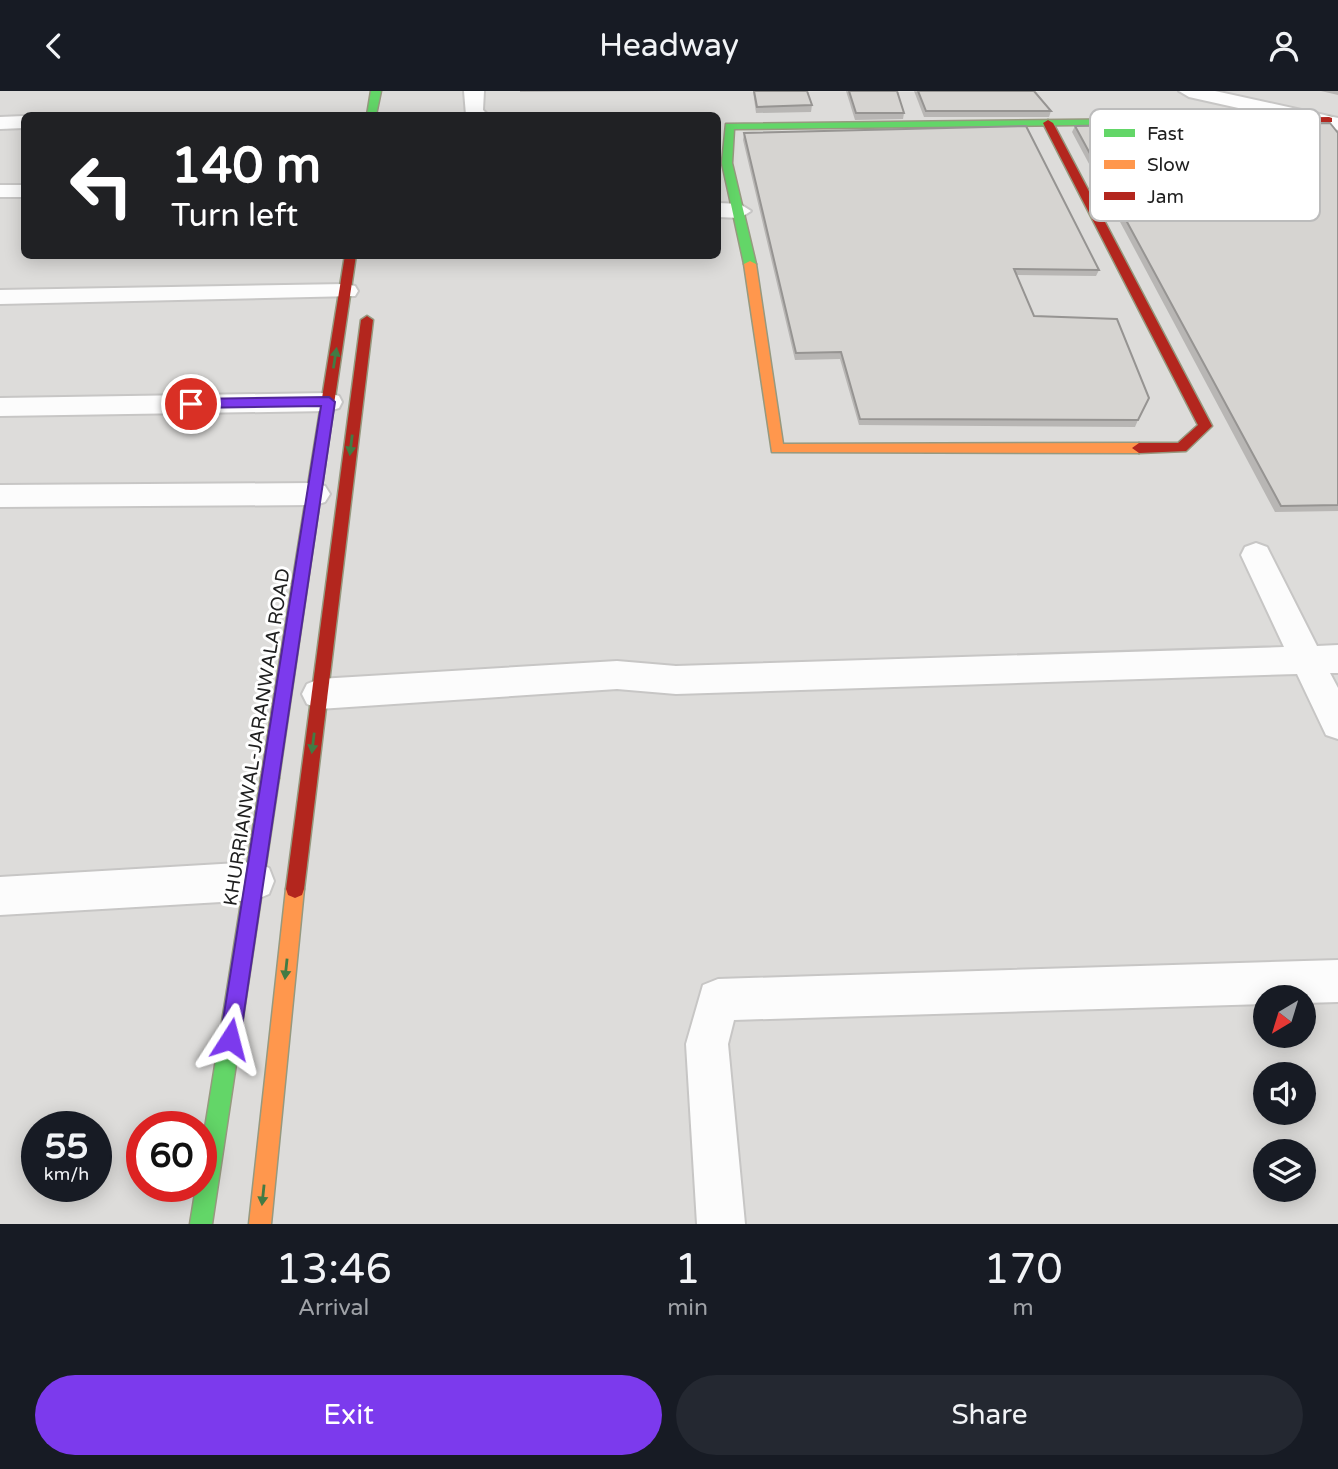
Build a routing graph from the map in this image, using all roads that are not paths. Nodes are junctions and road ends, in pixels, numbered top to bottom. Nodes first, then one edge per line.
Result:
1 (376, 91) edge
2 (474, 91) edge
3 (1189, 91) edge
4 (1273, 109) edge
5 (372, 112) edge
6 (473, 112) edge
7 (21, 122) edge
8 (0, 123) edge
9 (1048, 123) junction
10 (1090, 123) edge
11 (0, 191) edge
12 (21, 191) edge
13 (1090, 204) edge
14 (729, 211) edge
15 (1099, 221) edge
16 (350, 259) edge
17 (346, 291) junction
18 (0, 297) edge
19 (370, 303) dead end
20 (329, 402) junction
21 (0, 407) edge
22 (315, 493) junction
23 (0, 496) edge
24 (1256, 555) dead end
25 (299, 588) junction
26 (333, 588) junction
27 (1322, 660) edge
28 (319, 694) junction
29 (1338, 724) edge
30 (255, 881) junction
31 (0, 896) edge
32 (1338, 981) edge
33 (201, 1224) edge
34 (260, 1224) edge
35 (721, 1224) edge

1 - 5 street
2 - 6 street
3 - 4 street
7 - 8 street
9 - 10 street
9 - 13 street
9 - 14 street
11 - 12 street
14 - 15 street
16 - 17 street, KHURRIANWAL-JARANWALA ROAD
17 - 18 street
20 -> 17 street, KHURRIANWAL-JARANWALA ROAD
19 -> 26 street
20 - 21 street
20 - 22 street, KHURRIANWAL-JARANWALA ROAD
22 - 23 street
22 - 25 street, KHURRIANWAL-JARANWALA ROAD
24 - 27 street
25 - 26 street
25 - 30 street, KHURRIANWAL-JARANWALA ROAD
26 - 28 street
27 - 28 street
27 - 29 street
28 -> 34 street
30 - 31 street
30 - 33 street, KHURRIANWAL-JARANWALA ROAD
32 - 35 street

